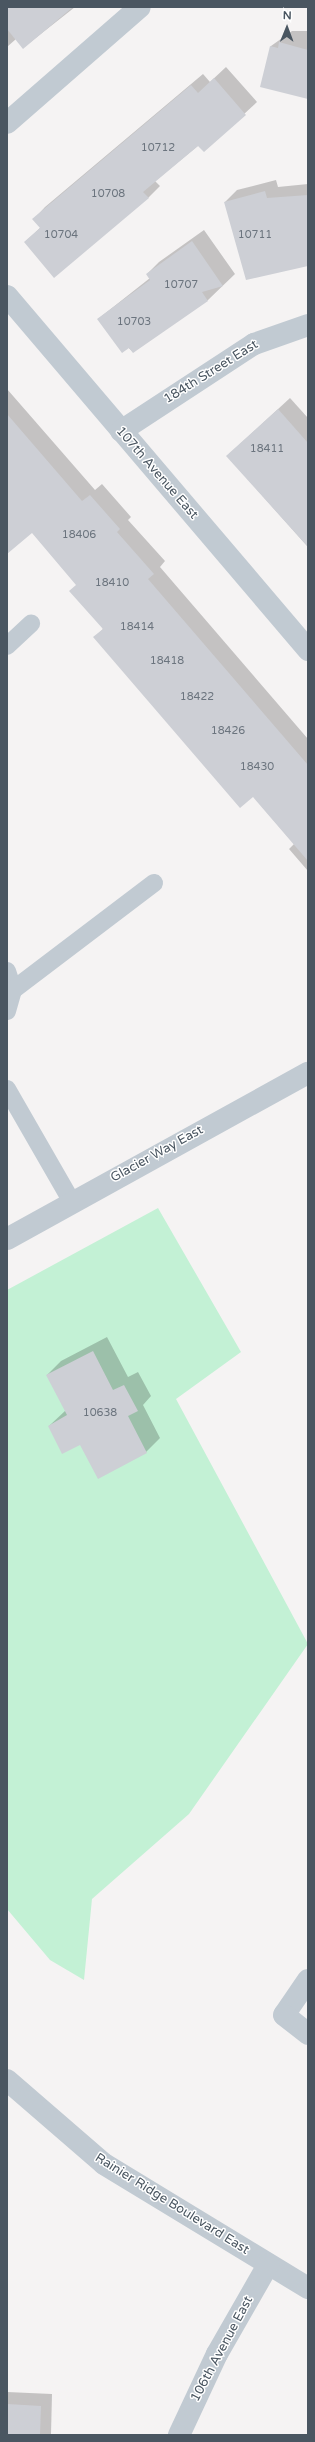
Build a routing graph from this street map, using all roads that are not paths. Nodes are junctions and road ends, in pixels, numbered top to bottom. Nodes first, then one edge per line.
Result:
1 (140, 7) edge
2 (7, 122) edge
3 (7, 296) edge
4 (308, 325) edge
5 (121, 431) junction
6 (31, 624) dead end
7 (7, 646) edge
8 (308, 650) edge
9 (154, 884) dead end
10 (7, 972) edge
11 (13, 990) junction
12 (7, 1011) edge
13 (308, 1073) edge
14 (7, 1089) edge
15 (72, 1202) junction
16 (7, 1239) edge
17 (308, 1980) edge
18 (308, 2034) edge
19 (7, 2080) edge
20 (268, 2265) junction
21 (308, 2288) edge
22 (179, 2435) edge

1 - 2 street
3 - 5 street, 107th Avenue East
4 - 5 street, 184th Street East
5 - 8 street, 107th Avenue East
6 - 7 lane
9 - 11 lane
10 - 11 lane
11 - 12 lane
13 - 15 street, Glacier Way East
14 - 15 lane
15 - 16 street, Glacier Way East
17 - 18 street
19 - 20 street, Rainier Ridge Boulevard East
20 - 21 street, Rainier Ridge Boulevard East
20 - 22 street, 106th Avenue East

